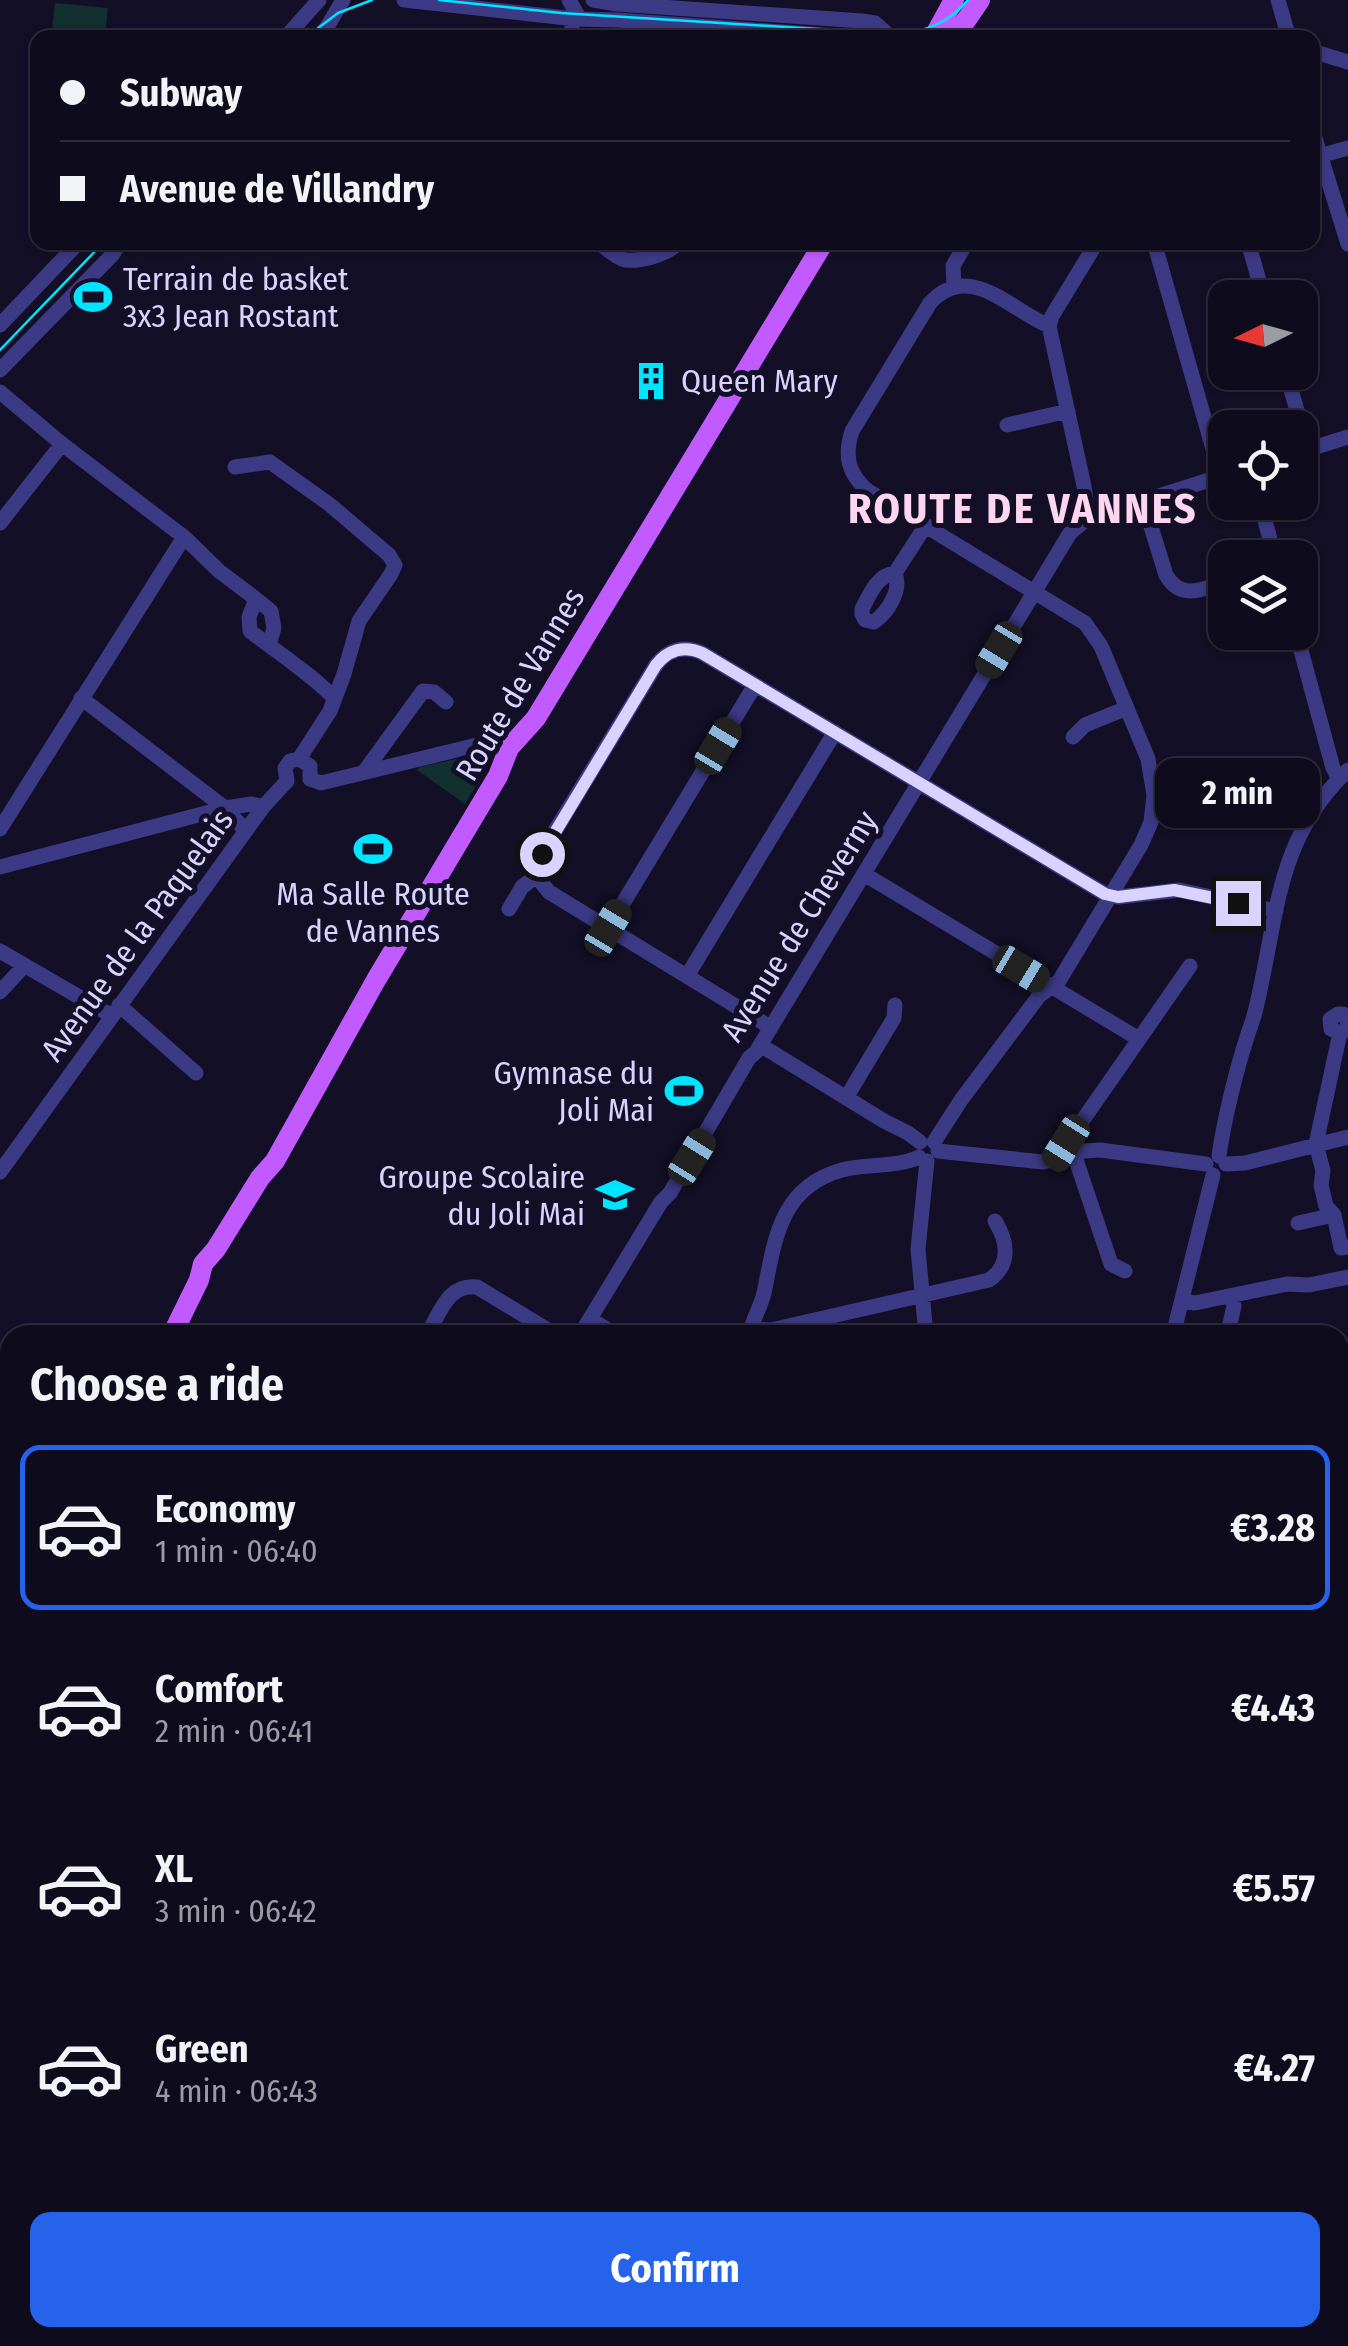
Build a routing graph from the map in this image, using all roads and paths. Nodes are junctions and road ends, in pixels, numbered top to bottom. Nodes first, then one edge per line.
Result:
1 (319, 0) edge
2 (343, 0) edge
3 (404, 0) edge
4 (569, 0) edge
5 (594, 0) edge
6 (954, 0) edge
7 (980, 0) edge
8 (1278, 0) edge
9 (575, 20) junction
10 (841, 25) edge
11 (291, 30) edge
12 (325, 30) edge
13 (572, 30) edge
14 (658, 30) edge
15 (695, 30) edge
16 (883, 30) edge
17 (937, 30) edge
18 (959, 30) edge
19 (1287, 30) edge
20 (1320, 53) edge
21 (1348, 62) edge
22 (1348, 148) edge
23 (1320, 155) edge
24 (1320, 165) edge
25 (1348, 244) edge
26 (71, 250) edge
27 (115, 250) edge
28 (609, 250) edge
29 (671, 250) edge
30 (819, 250) edge
31 (962, 250) edge
32 (1093, 250) edge
33 (1156, 250) edge
34 (1250, 250) edge
35 (1259, 280) edge
36 (954, 286) junction
37 (0, 325) edge
38 (1049, 326) junction
39 (0, 370) edge
40 (0, 392) edge
41 (1068, 412) junction
42 (1007, 425) dead end
43 (1208, 425) edge
44 (1348, 437) edge
45 (62, 444) junction
46 (1318, 447) edge
47 (234, 466) dead end
48 (1208, 481) edge
49 (1143, 501) junction
50 (1089, 519) junction
51 (0, 524) edge
52 (926, 525) junction
53 (184, 537) junction
54 (895, 574) dead end
55 (1208, 587) edge
56 (1034, 590) junction
57 (1301, 650) edge
58 (755, 684) junction
59 (81, 698) junction
60 (334, 698) junction
61 (446, 702) dead end
62 (1126, 708) junction
63 (835, 732) junction
64 (1073, 737) dead end
65 (508, 748) junction
66 (298, 759) junction
67 (364, 772) junction
68 (1343, 775) edge
69 (310, 779) junction
70 (287, 781) junction
71 (919, 783) junction
72 (262, 807) junction
73 (225, 808) junction
74 (0, 829) edge
75 (246, 831) junction
76 (0, 867) edge
77 (864, 874) junction
78 (536, 876) junction
79 (1111, 896) junction
80 (509, 909) dead end
81 (1276, 912) junction
82 (608, 928) junction
83 (0, 951) edge
84 (24, 966) junction
85 (1190, 966) dead end
86 (687, 976) junction
87 (1051, 987) junction
88 (0, 992) edge
89 (895, 1005) dead end
90 (116, 1010) junction
91 (1345, 1026) edge
92 (770, 1027) junction
93 (1138, 1040) junction
94 (760, 1045) junction
95 (196, 1073) dead end
96 (846, 1098) junction
97 (1073, 1134) junction
98 (1348, 1137) edge
99 (1316, 1144) junction
100 (927, 1151) junction
101 (1079, 1153) junction
102 (1055, 1160) junction
103 (1216, 1165) junction
104 (0, 1172) edge
105 (1334, 1215) junction
106 (995, 1222) dead end
107 (1298, 1223) dead end
108 (1348, 1247) edge
109 (210, 1269) junction
110 (1126, 1272) dead end
111 (1348, 1278) edge
112 (923, 1295) junction
113 (1230, 1296) junction
114 (1182, 1301) junction
115 (590, 1319) junction
116 (178, 1325) edge
117 (185, 1325) edge
118 (433, 1325) edge
119 (540, 1325) edge
120 (586, 1325) edge
121 (600, 1325) edge
122 (749, 1325) edge
123 (793, 1325) edge
124 (925, 1325) edge
125 (1176, 1325) edge
126 (1230, 1325) edge

1 - 11 street
2 - 12 street
3 - 9 street
4 - 9 street
5 - 10 street
6 - 17 main road
7 - 18 main road
8 - 19 street
9 - 13 street
9 - 14 street
10 - 15 street
10 - 16 street
20 - 21 street
22 - 23 street
24 - 25 street
26 - 37 street
27 - 39 street
28 - 29 street
30 - 65 main road, Route de Vannes
31 - 36 street
32 - 38 street
33 - 43 street
34 - 35 street
36 - 38 street
36 - 52 street
38 - 41 street
40 - 45 street
41 - 42 street
41 - 50 street
44 - 46 street
45 - 51 street
45 - 53 street
47 - 60 street
48 - 49 street, Avenue de Cheverny
49 - 50 street, Avenue de Cheverny
49 - 55 street
50 - 56 street, Avenue de Cheverny
52 - 54 street
52 - 56 street
53 - 59 street
53 - 60 street
56 - 62 street
56 - 71 street, Avenue de Cheverny
57 - 68 street
58 - 63 street
58 - 78 street
58 - 82 street
59 - 73 street
59 - 74 street
60 - 66 street
61 - 67 street
62 - 64 street
62 - 79 street
63 - 71 street
63 - 86 street
65 - 67 street
65 - 109 main road, Route de Vannes
66 - 69 street
66 - 70 street
67 - 69 street
68 - 81 street
69 - 70 street
70 - 72 street, Avenue de la Paquelais
71 - 77 street, Avenue de Cheverny
71 - 79 street
72 - 73 street
72 - 75 street, Avenue de la Paquelais
73 - 75 street
73 - 76 street
75 - 90 street, Avenue de la Paquelais
77 - 87 street
77 - 92 street, Avenue de Cheverny
78 - 80 street
78 - 82 street
79 - 81 street
79 - 87 street
81 - 103 street
82 - 86 street
83 - 84 street
84 - 88 street
84 - 90 street
85 - 93 street
86 - 92 street
87 - 93 street
87 - 100 street
89 - 96 street
90 - 95 street
90 - 104 street, Avenue de la Paquelais
91 - 99 street
92 - 94 street, Avenue de Cheverny
93 - 97 street
94 - 96 street
94 - 115 street, Avenue de Cheverny
96 - 100 street
97 - 101 street
97 - 102 street
98 - 99 street
99 - 103 street
99 - 105 street
100 - 102 street
100 - 112 street
100 - 122 street
101 - 102 street
101 - 103 street
101 - 110 street
103 - 114 street
105 - 107 street
105 - 108 street
106 - 112 street
109 - 116 main road, Route de Vannes
109 - 117 main road, Route de Vannes
111 - 113 street
112 - 123 street
112 - 124 street
113 - 114 street
113 - 126 street
114 - 125 street
115 - 120 street, Avenue de Cheverny
115 - 121 street
118 - 119 street

